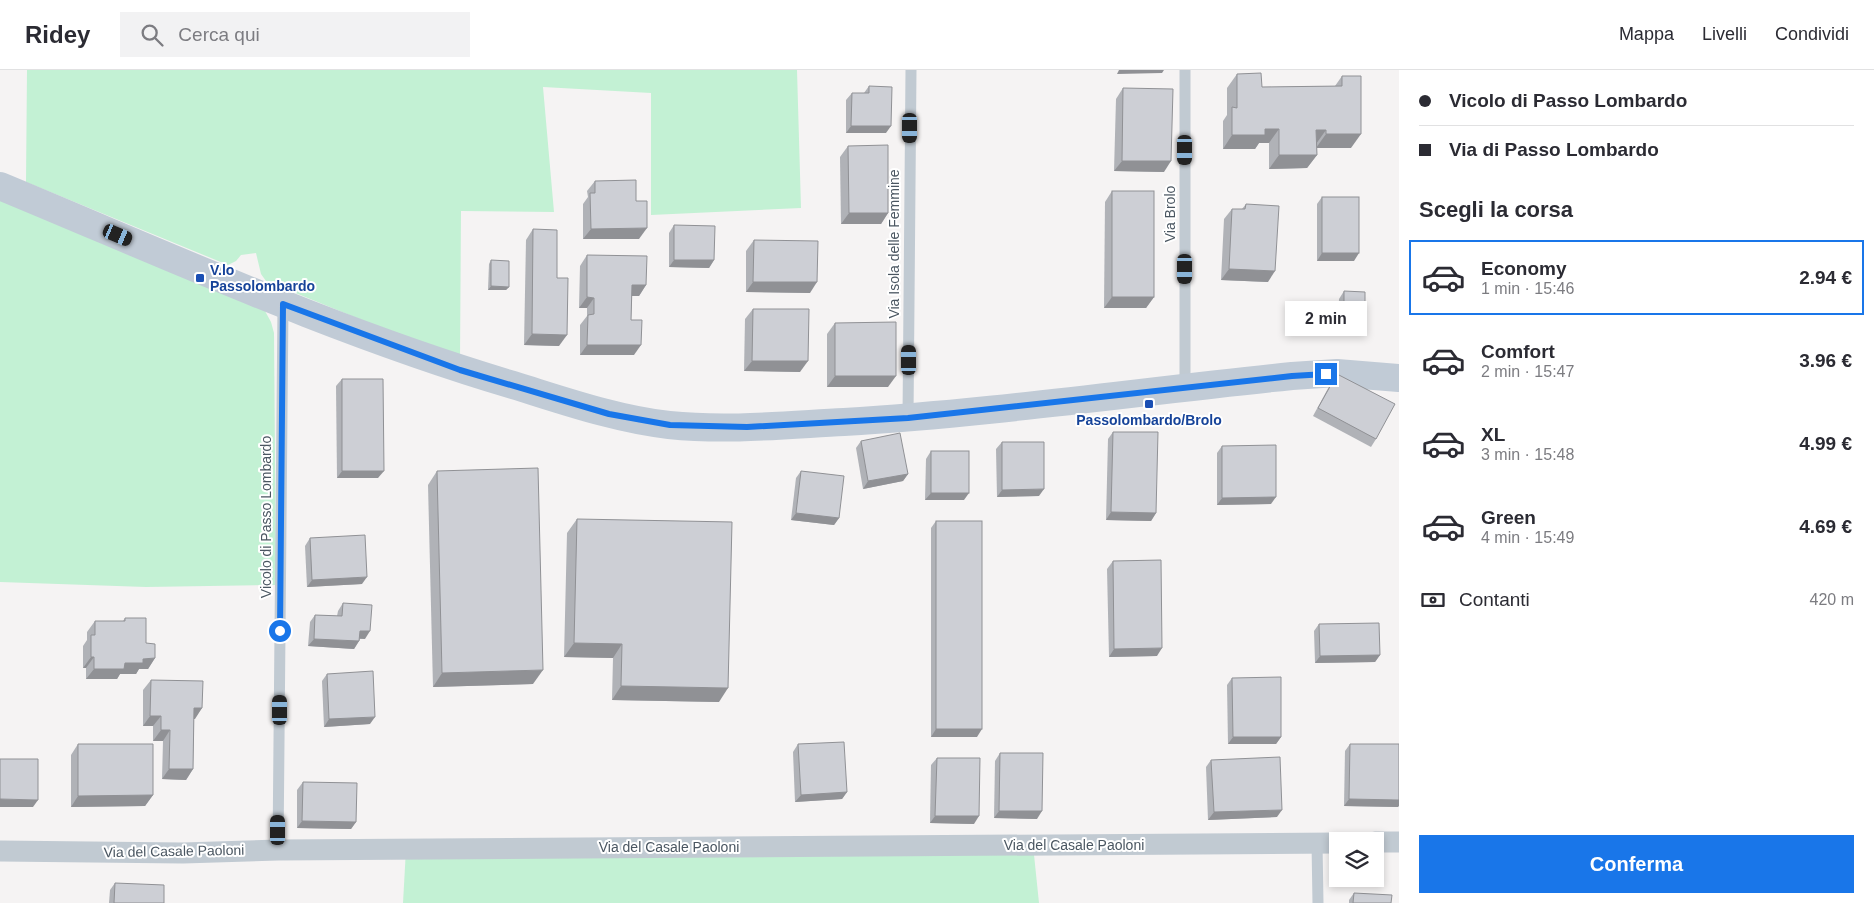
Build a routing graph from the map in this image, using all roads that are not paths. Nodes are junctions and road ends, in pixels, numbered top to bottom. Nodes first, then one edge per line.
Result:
1 (911, 70) edge
2 (1185, 70) edge
3 (0, 186) edge
4 (283, 304) junction
5 (1399, 378) edge
6 (1185, 388) junction
7 (908, 418) junction
8 (1384, 842) edge
9 (1399, 842) edge
10 (1327, 843) edge
11 (278, 850) junction
12 (0, 851) edge
13 (1318, 903) edge

1 - 7 lane, Via Isola delle Femmine
2 - 6 lane, Via Brolo
3 - 4 street
4 - 7 street
4 - 11 lane, Vicolo di Passo Lombardo
5 - 6 street
6 - 7 street
8 - 9 street
10 - 11 street, Via del Casale Paoloni
10 - 13 lane
11 - 12 street, Via del Casale Paoloni

